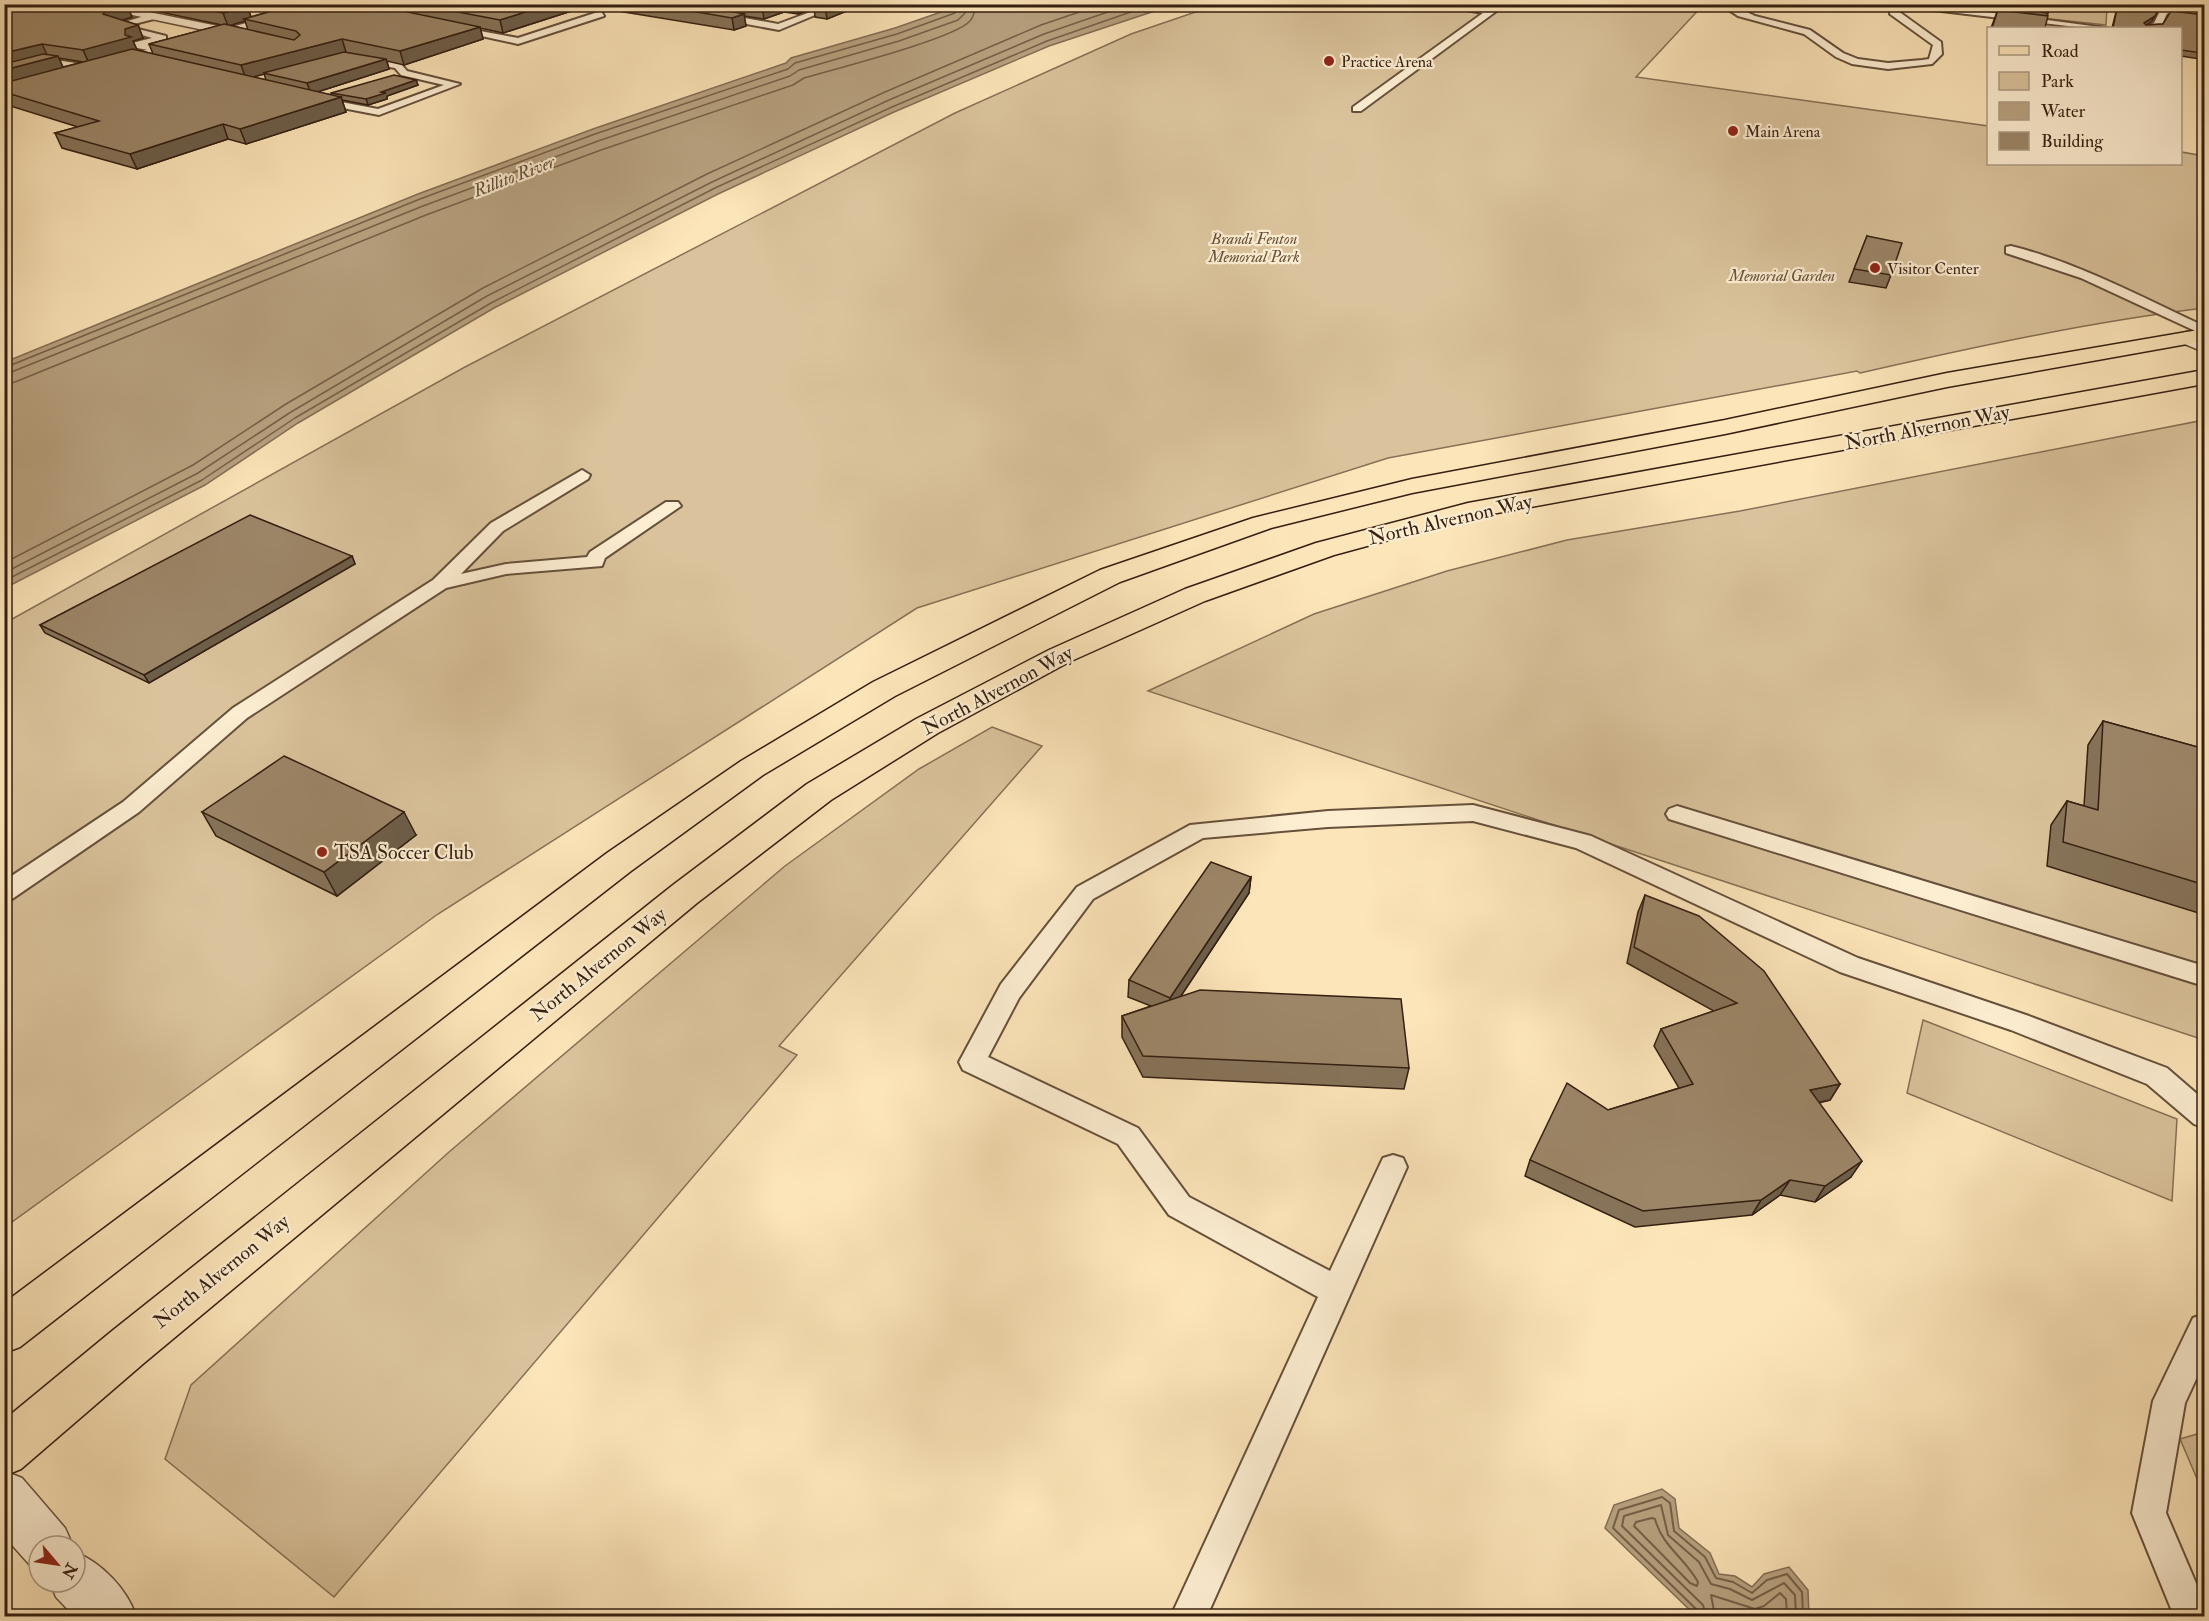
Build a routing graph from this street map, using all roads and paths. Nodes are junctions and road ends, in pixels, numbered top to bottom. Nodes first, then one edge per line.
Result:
1 (685, 4) edge
2 (793, 4) edge
3 (1437, 4) edge
4 (1502, 4) edge
5 (1724, 4) edge
6 (1897, 4) edge
7 (2121, 4) edge
8 (87, 5) edge
9 (334, 5) edge
10 (289, 6) edge
11 (2165, 9) junction
12 (311, 10) junction
13 (1491, 12) junction
14 (601, 14) dead end
15 (2205, 14) edge
16 (252, 15) edge
17 (151, 17) junction
18 (277, 20) junction
19 (442, 27) edge
20 (2094, 27) edge
21 (2151, 27) edge
22 (231, 32) junction
23 (255, 37) edge
24 (159, 57) junction
25 (347, 57) edge
26 (95, 69) junction
27 (4, 74) edge
28 (62, 78) edge
29 (4, 79) edge
30 (16, 82) edge
31 (330, 93) edge
32 (1357, 109) dead end
33 (2011, 250) dead end
34 (2198, 330) edge
35 (2205, 377) edge
36 (582, 475) dead end
37 (672, 506) dead end
38 (441, 585) junction
39 (1677, 814) dead end
40 (4, 893) edge
41 (2205, 976) edge
42 (2205, 1116) edge
43 (1393, 1167) dead end
44 (1337, 1291) junction
45 (2205, 1329) edge
46 (4, 1331) edge
47 (4, 1452) edge
48 (4, 1496) edge
49 (37, 1534) edge
50 (87, 1592) edge
51 (109, 1617) edge
52 (1189, 1617) edge
53 (2192, 1617) edge

1 - 2 lane
3 - 13 lane
4 - 13 lane
5 - 6 lane
6 - 20 lane
7 - 11 street
8 - 17 street
9 - 12 street
10 - 12 lane
11 - 15 street
11 - 21 lane
12 - 18 street
13 - 32 lane
14 - 19 lane
16 - 18 lane
17 - 22 street
17 - 24 lane
18 - 22 street
22 - 23 lane
22 - 24 street
24 - 26 street
25 - 31 lane
26 - 27 lane
26 - 28 street
29 - 30 lane
33 - 34 lane
34 - 46 main road, North Alvernon Way
35 - 47 main road, North Alvernon Way
36 - 38 lane
37 - 38 lane
38 - 40 lane
39 - 41 lane
42 - 44 lane
43 - 44 lane
44 - 52 lane
45 - 53 lane
48 - 49 street
50 - 51 street

